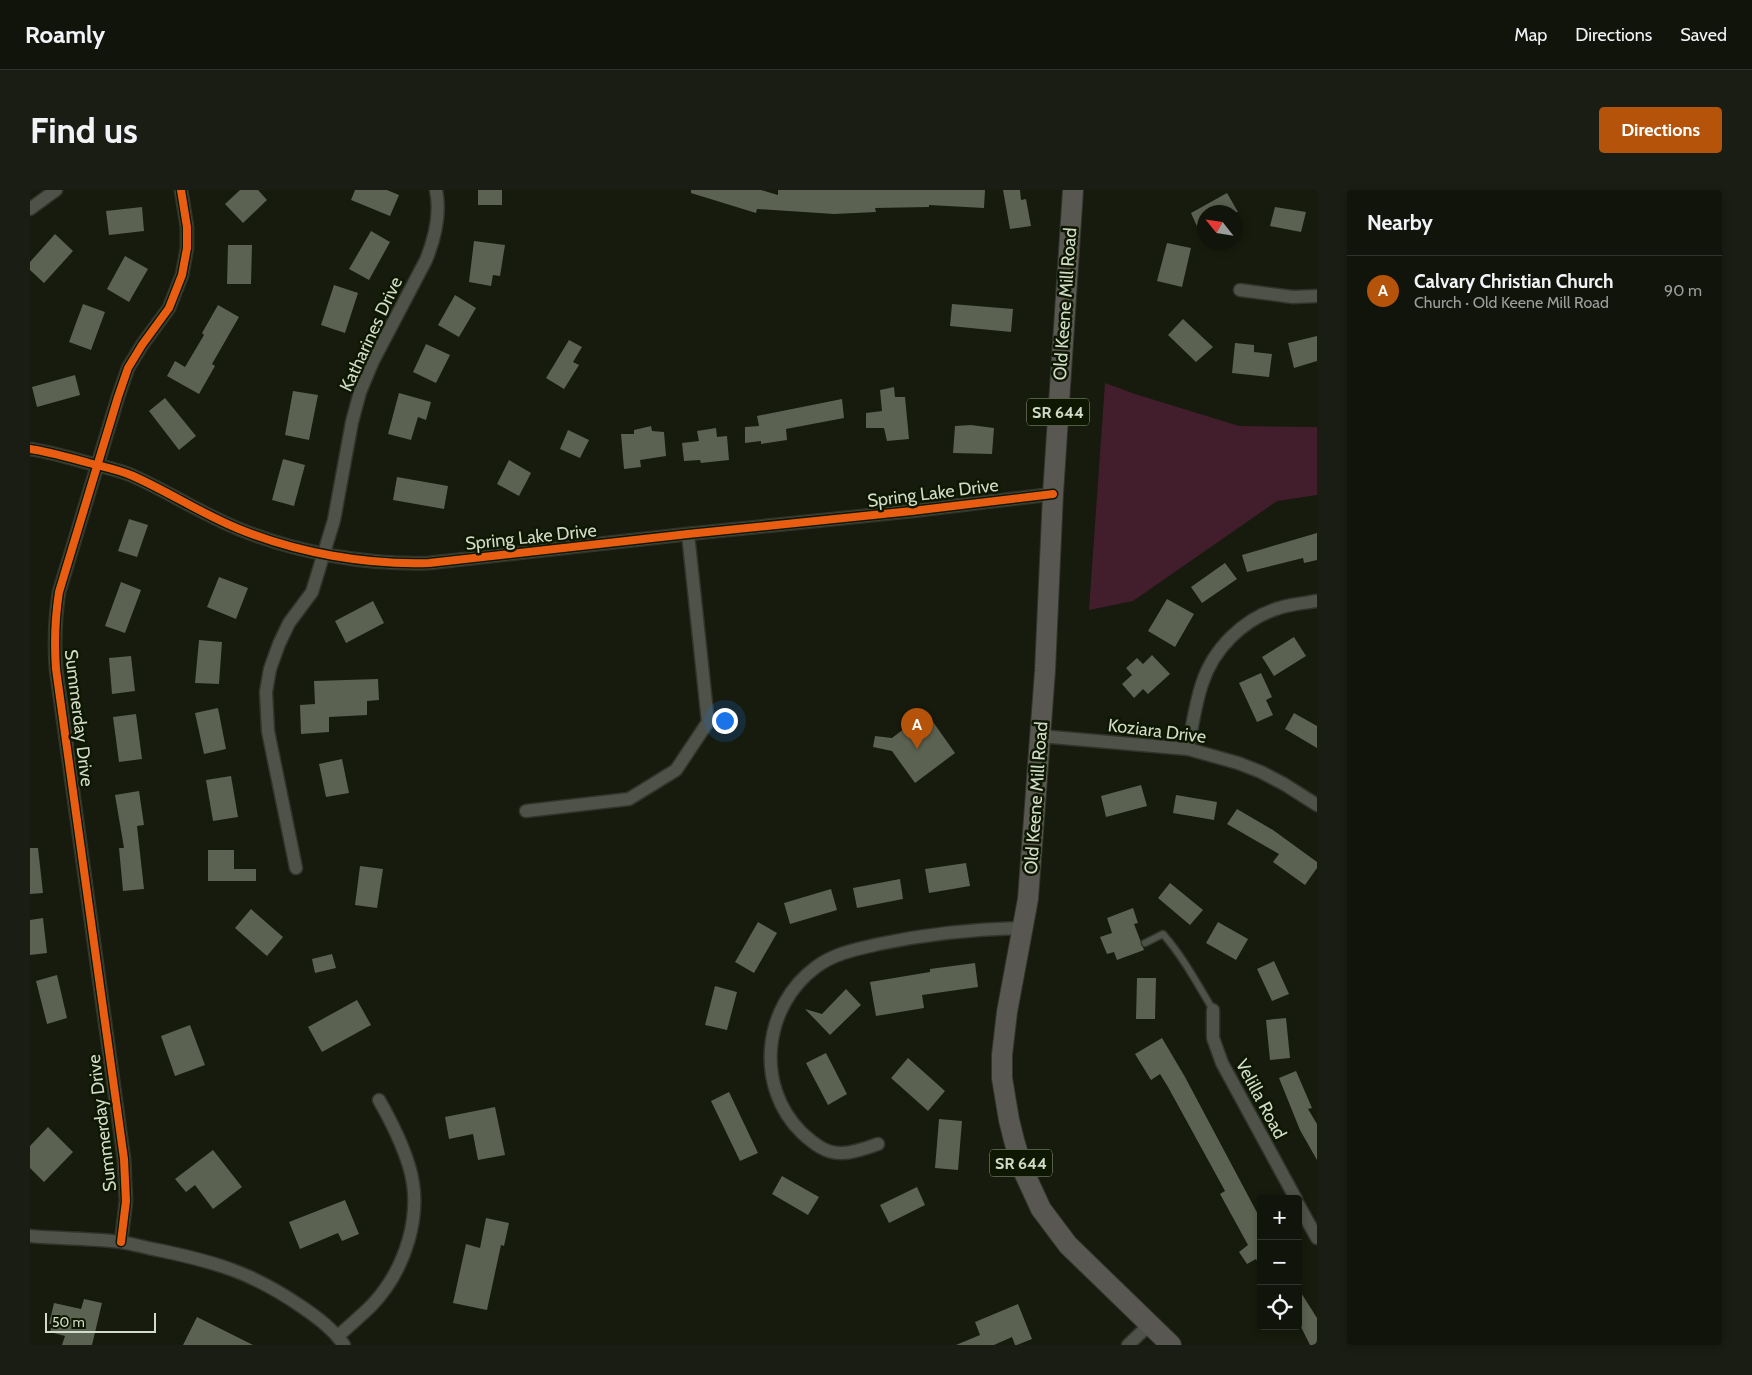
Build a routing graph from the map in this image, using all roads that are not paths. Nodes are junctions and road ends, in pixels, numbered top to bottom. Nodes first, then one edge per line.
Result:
1 (56, 190) edge
2 (181, 190) edge
3 (436, 190) edge
4 (1073, 190) edge
5 (30, 209) edge
6 (1240, 290) dead end
7 (1317, 296) edge
8 (30, 449) edge
9 (97, 465) junction
10 (1052, 494) junction
11 (688, 534) junction
12 (324, 553) junction
13 (1317, 601) edge
14 (1040, 736) junction
15 (1188, 748) junction
16 (1317, 805) edge
17 (526, 811) dead end
18 (296, 868) dead end
19 (1022, 928) junction
20 (1145, 943) dead end
21 (1212, 1010) joint
22 (379, 1100) dead end
23 (878, 1144) dead end
24 (1294, 1195) edge
25 (1302, 1211) edge
26 (30, 1236) edge
27 (1317, 1238) edge
28 (121, 1242) junction
29 (1150, 1324) junction
30 (341, 1341) edge
31 (1128, 1345) edge
32 (1171, 1345) edge

1 - 5 street
2 - 9 street, Summerday Drive
3 - 12 street, Katharines Drive
4 - 10 main road, Old Keene Mill Road / SR 644
6 - 7 street
8 - 9 street, Spring Lake Drive
9 - 12 street, Spring Lake Drive
9 - 28 street, Summerday Drive
10 - 11 street, Spring Lake Drive
10 - 14 main road, Old Keene Mill Road / SR 644
11 - 12 street, Spring Lake Drive
11 - 17 street
12 - 18 street, Katharines Drive
13 - 15 street
14 - 15 street, Koziara Drive
14 - 19 main road, Old Keene Mill Road / SR 644
15 - 16 street, Koziara Drive
19 - 23 street
19 - 29 main road, Old Keene Mill Road / SR 644
20 - 21 lane
21 - 24 street, Velilla Road
22 - 30 street
25 - 27 street
26 - 28 street
28 - 30 street
29 - 31 street
29 - 32 main road, Old Keene Mill Road / SR 644

